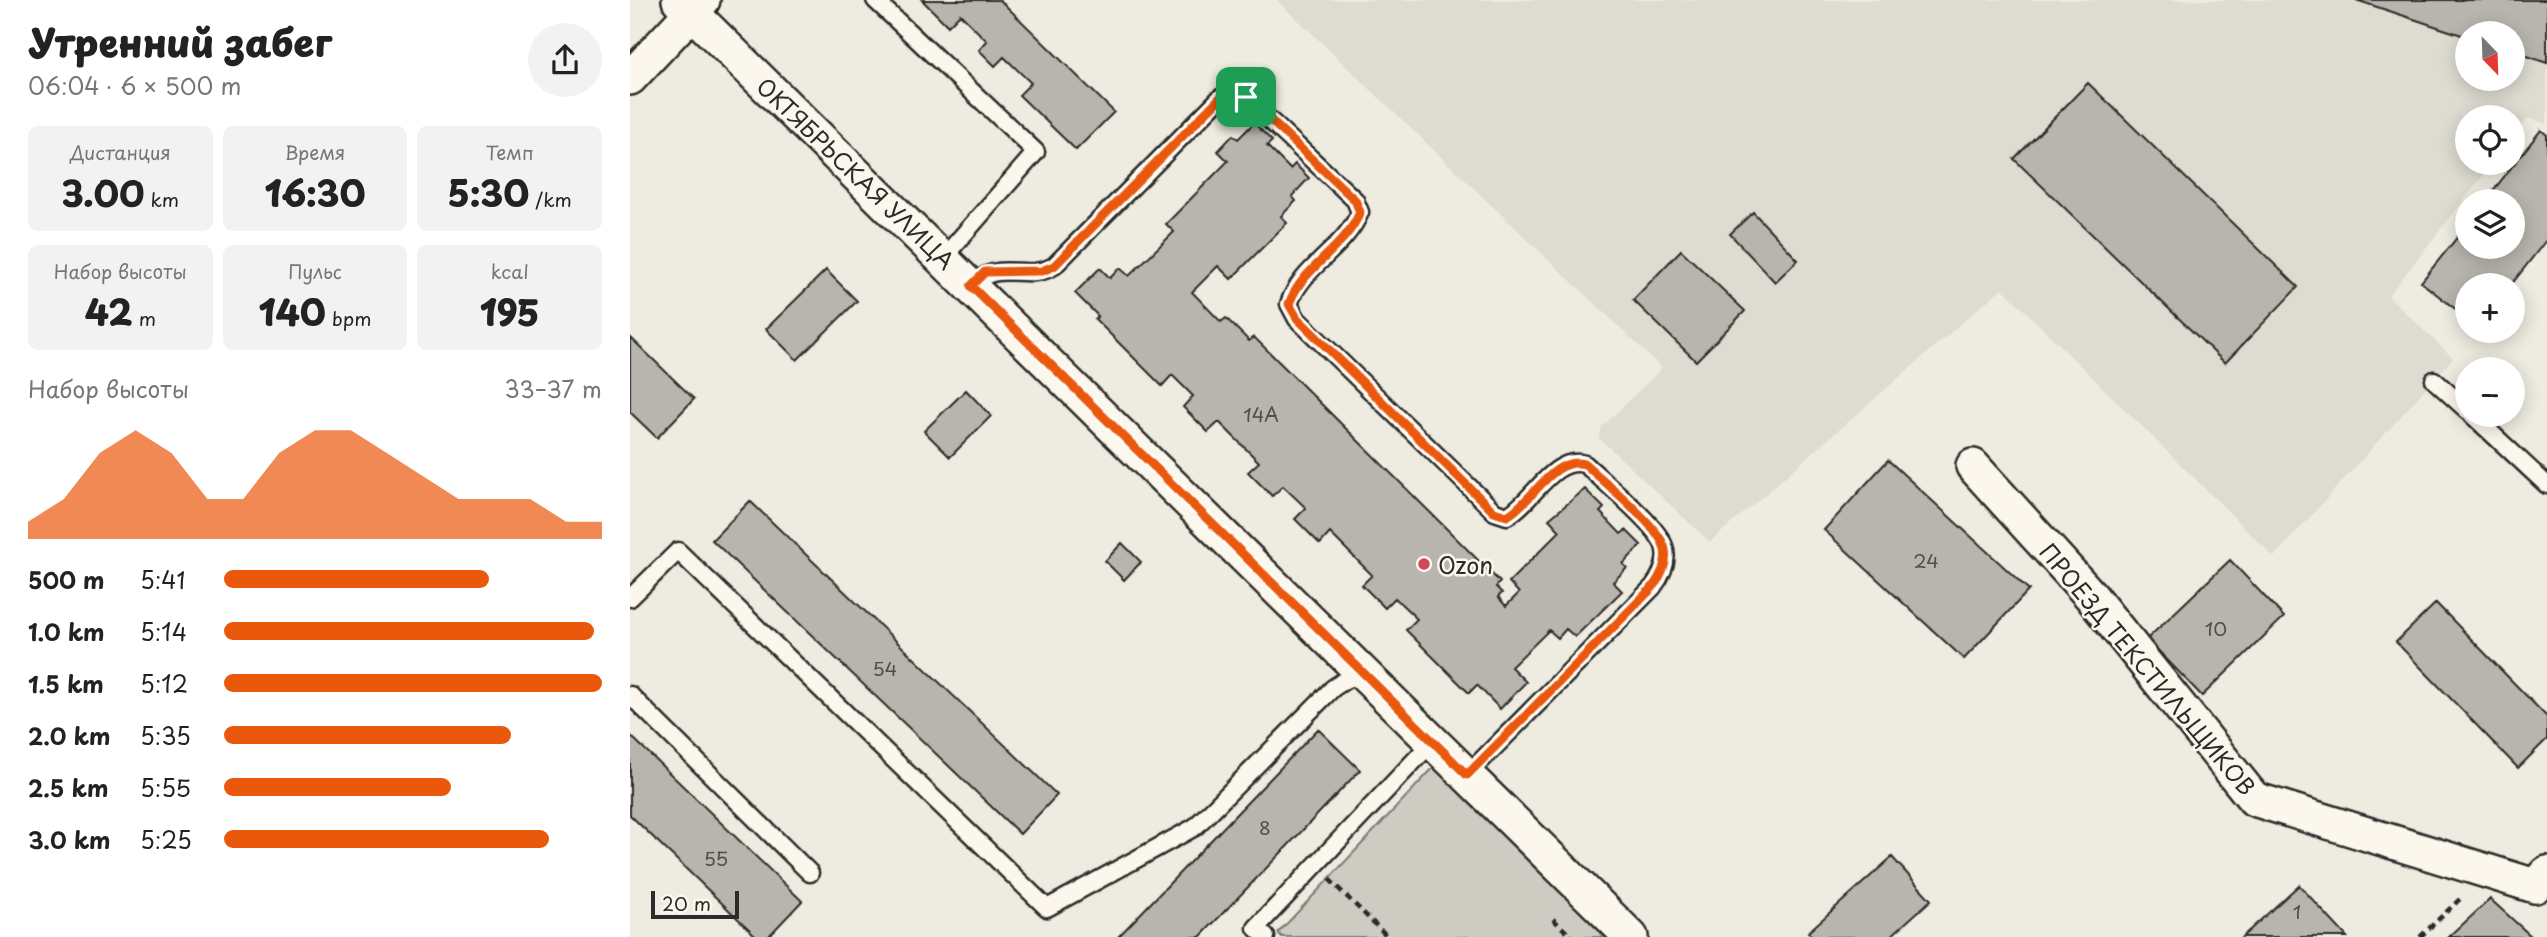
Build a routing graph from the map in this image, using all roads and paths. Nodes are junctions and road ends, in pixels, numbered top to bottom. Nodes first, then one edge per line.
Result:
1 (875, 0) edge
2 (692, 4) edge
3 (630, 78) edge
4 (943, 258) junction
5 (971, 286) junction
6 (2434, 380) dead end
7 (2455, 399) edge
8 (2485, 427) edge
9 (1973, 466) dead end
10 (2547, 485) edge
11 (630, 598) edge
12 (1362, 669) junction
13 (630, 695) edge
14 (1433, 741) junction
15 (1467, 775) junction
16 (1315, 865) junction
17 (2489, 872) junction
18 (810, 873) dead end
19 (2543, 886) edge
20 (1553, 919) dead end
21 (1266, 937) edge
22 (1388, 937) edge
23 (1572, 937) edge
24 (1631, 937) edge
25 (2420, 937) edge

1 - 4 lane
2 - 3 street
2 - 4 street, ОКТЯБРЬСКАЯ УЛИЦА
4 - 5 street, ОКТЯБРЬСКАЯ УЛИЦА
5 - 12 street, ОКТЯБРЬСКАЯ УЛИЦА
5 - 15 lane
6 - 7 lane
8 - 10 lane
9 - 17 street, ПРОЕЗД ТЕКСТИЛЬЩИКОВ
11 - 12 lane
12 - 14 street, ОКТЯБРЬСКАЯ УЛИЦА
13 - 18 lane
14 - 15 street, ОКТЯБРЬСКАЯ УЛИЦА
14 - 16 lane
15 - 24 street, ОКТЯБРЬСКАЯ УЛИЦА
16 - 21 lane
16 - 22 path
17 - 19 street, ПРОЕЗД ТЕКСТИЛЬЩИКОВ
17 - 25 path
20 - 23 path

